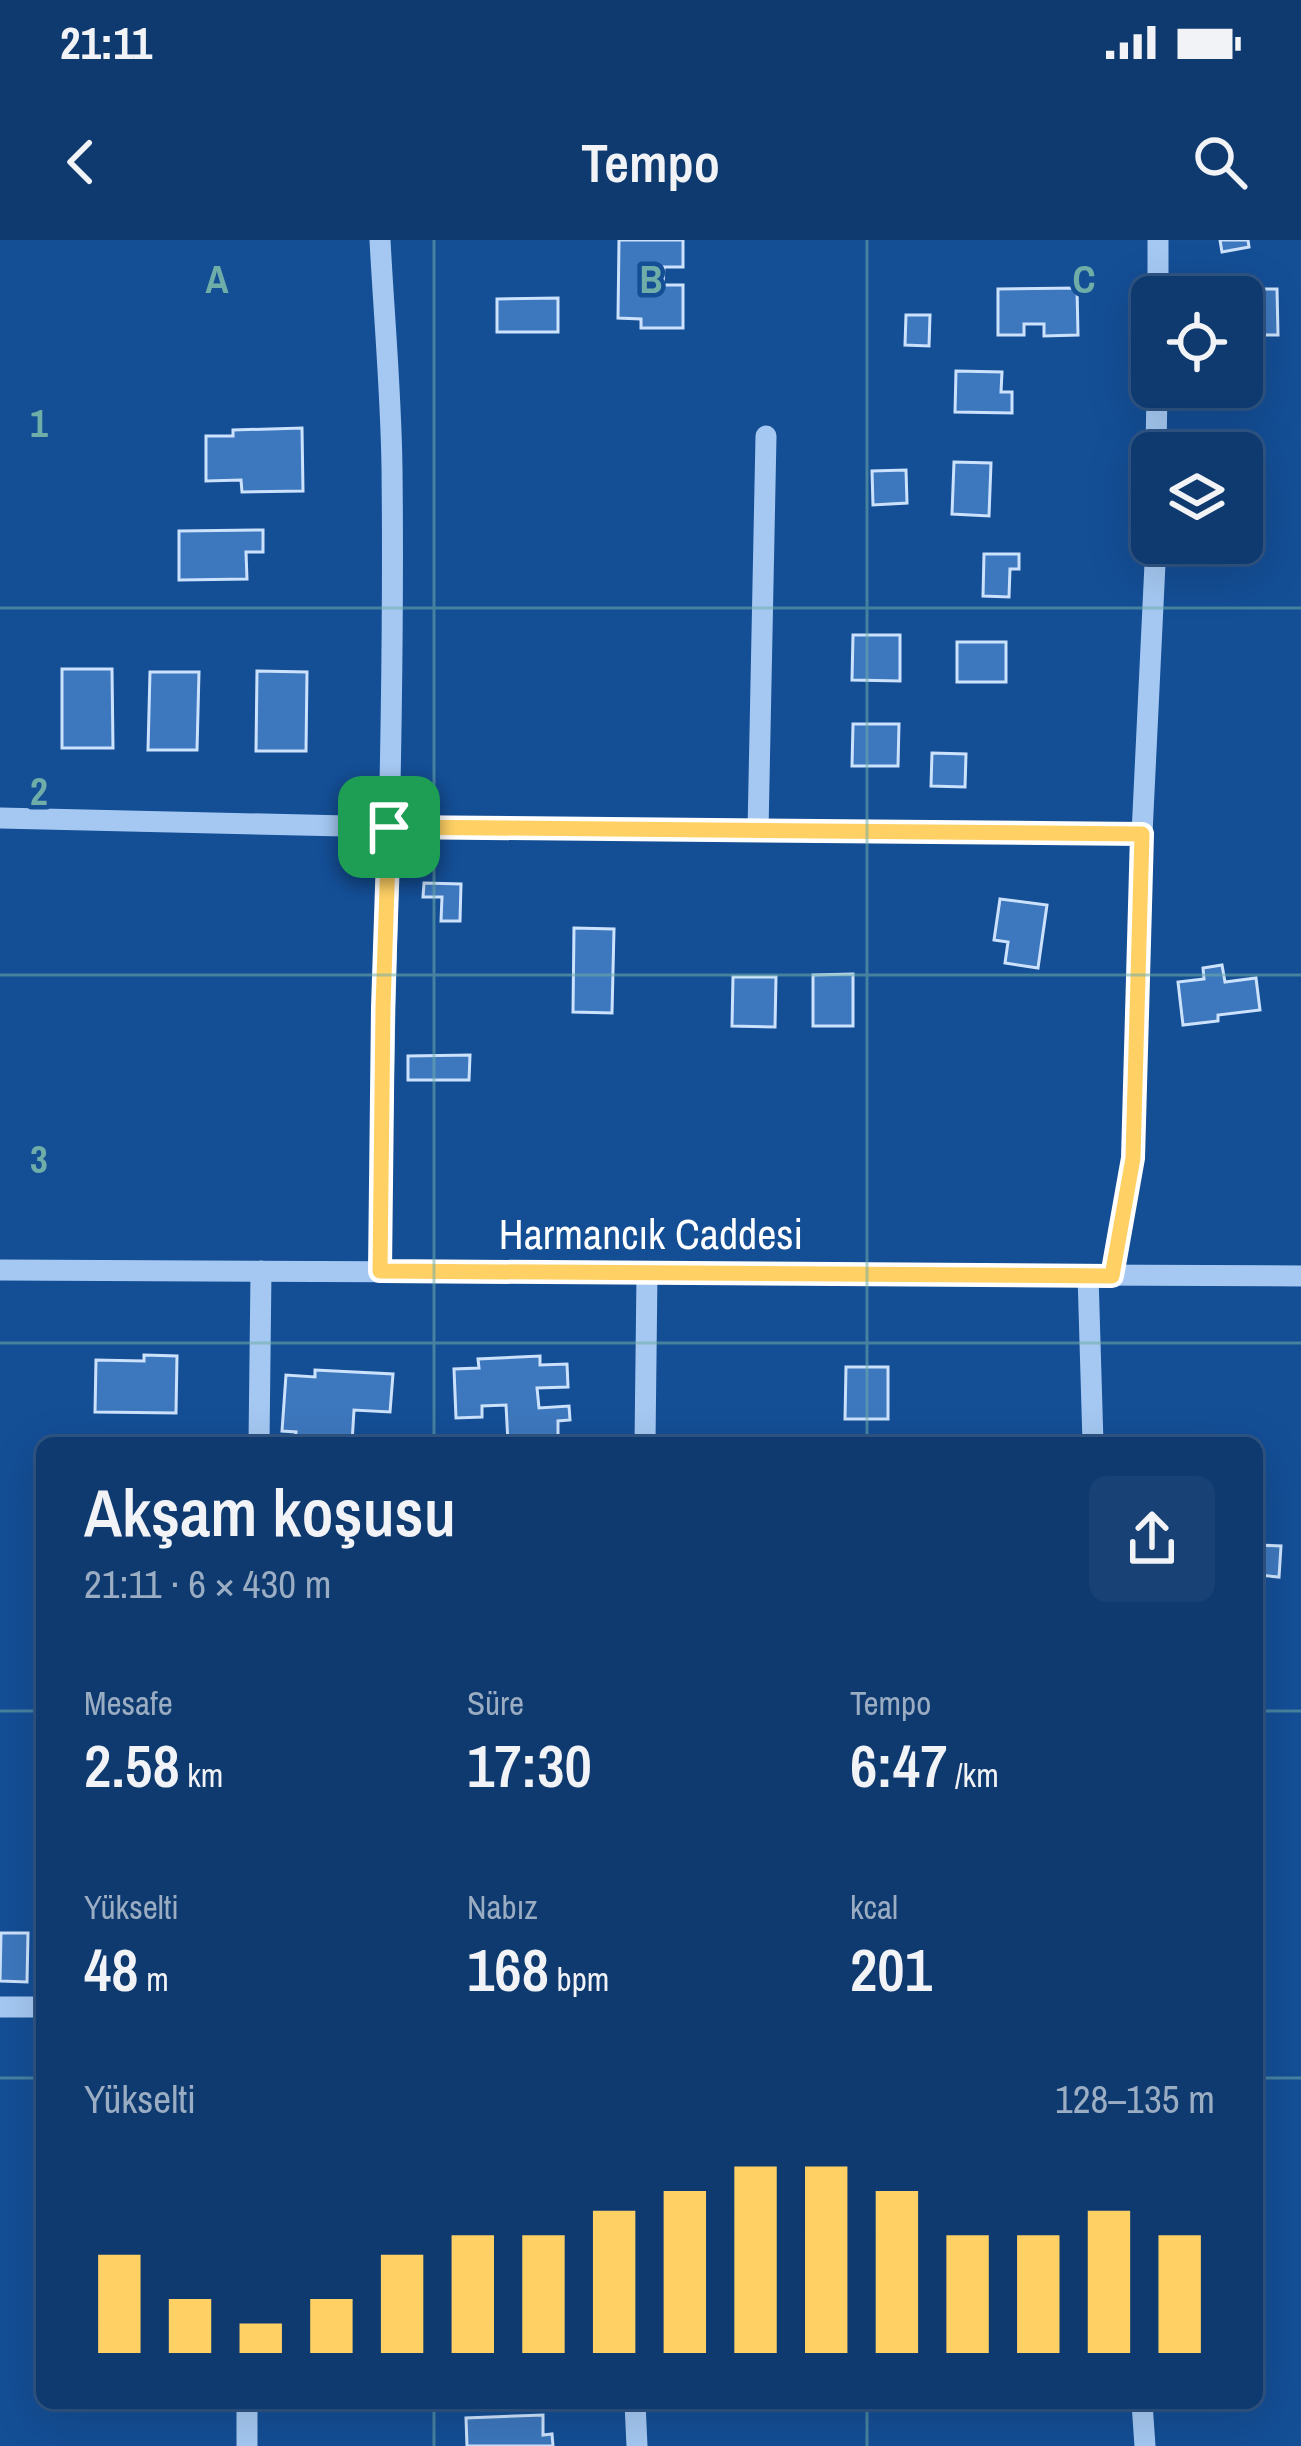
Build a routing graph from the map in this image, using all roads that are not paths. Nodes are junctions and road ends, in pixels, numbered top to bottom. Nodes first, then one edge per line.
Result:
1 (380, 240) edge
2 (1159, 240) edge
3 (1158, 276) edge
4 (766, 436) dead end
5 (1155, 564) edge
6 (0, 818) edge
7 (389, 827) junction
8 (758, 831) junction
9 (1142, 834) junction
10 (0, 1270) edge
11 (261, 1271) junction
12 (380, 1271) junction
13 (647, 1273) junction
14 (1088, 1275) junction
15 (1112, 1276) junction
16 (1301, 1276) edge
17 (259, 1437) edge
18 (645, 1437) edge
19 (1094, 1437) edge
20 (0, 2007) edge
21 (36, 2007) edge
22 (247, 2409) edge
23 (635, 2409) edge
24 (1142, 2409) edge
25 (247, 2446) edge
26 (637, 2446) edge
27 (1145, 2446) edge

1 - 7 street
2 - 3 street
4 - 8 street
5 - 9 street
6 - 7 street
7 - 8 street
7 - 12 street
8 - 9 street
9 - 15 street
10 - 11 street, Harmancık Caddesi
11 - 12 street, Harmancık Caddesi
11 - 17 street
12 - 13 street, Harmancık Caddesi
13 - 14 street, Harmancık Caddesi
13 - 18 street
14 - 15 street, Harmancık Caddesi
14 - 19 street
15 - 16 street, Harmancık Caddesi
20 - 21 street
22 - 25 street
23 - 26 street
24 - 27 street

